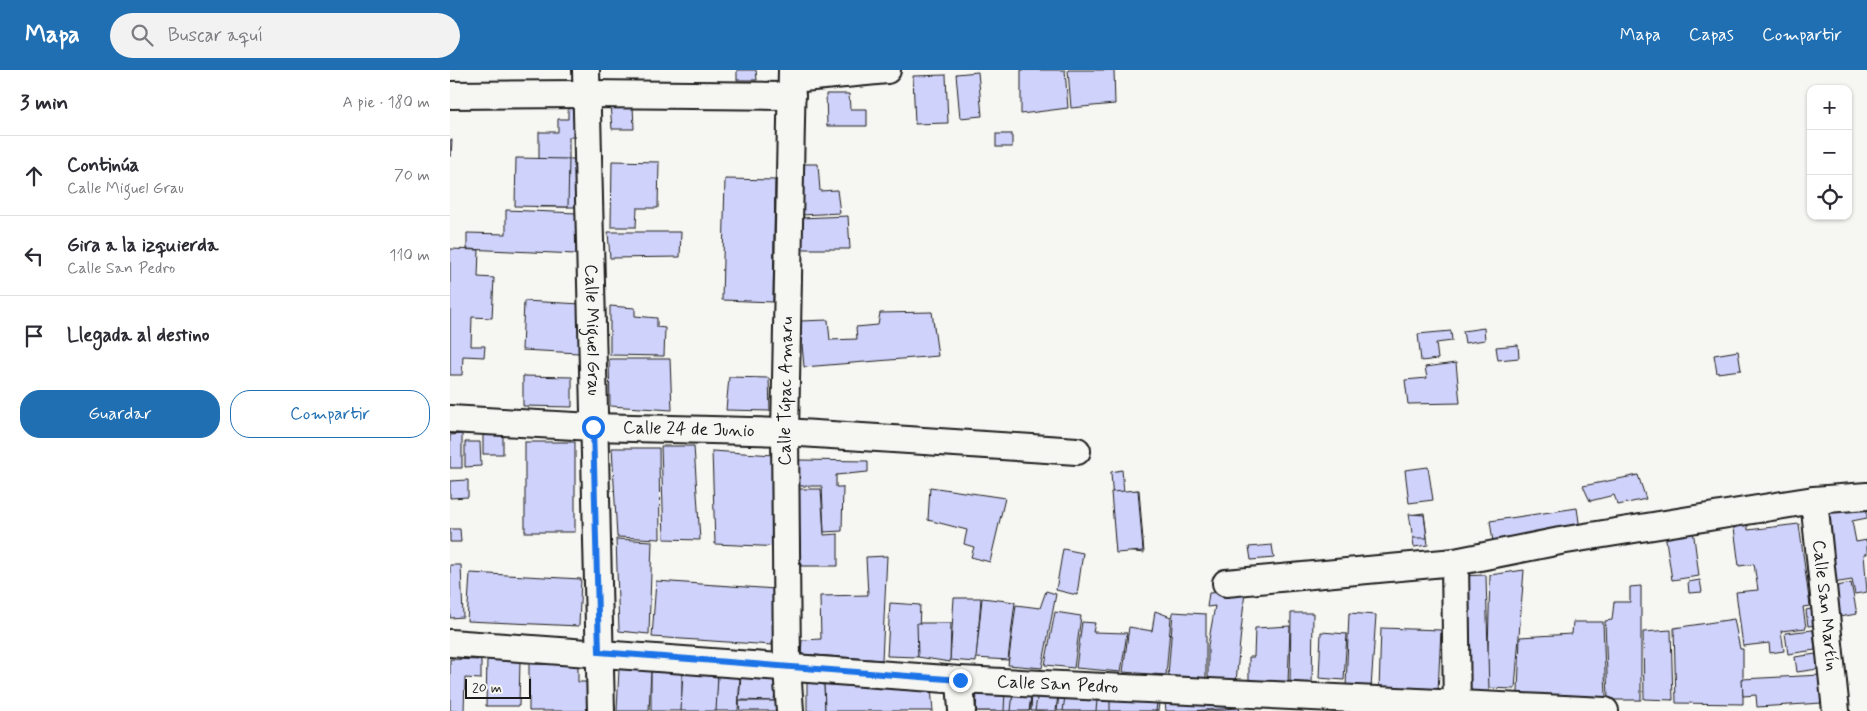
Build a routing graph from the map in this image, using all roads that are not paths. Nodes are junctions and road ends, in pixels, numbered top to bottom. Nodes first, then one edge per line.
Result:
1 (887, 70) edge
2 (586, 82) edge
3 (792, 82) edge
4 (450, 95) edge
5 (450, 419) edge
6 (593, 427) junction
7 (785, 432) junction
8 (1077, 451) dead end
9 (1867, 496) edge
10 (1814, 500) junction
11 (1454, 562) junction
12 (1226, 583) dead end
13 (450, 643) edge
14 (599, 652) junction
15 (787, 666) junction
16 (960, 680) junction
17 (1252, 702) edge
18 (1457, 707) edge
19 (601, 711) edge
20 (790, 711) edge
21 (962, 711) edge
22 (1605, 711) edge
23 (1836, 711) edge

1 - 3 street
2 - 3 street
2 - 4 street
2 - 6 street, Calle Miguel Grau
3 - 7 street, Calle Túpac Amaru
5 - 6 street, Calle 24 de Junio
6 - 7 street, Calle 24 de Junio
6 - 14 street, Calle Miguel Grau
7 - 8 street, Calle 24 de Junio
7 - 15 street, Calle Túpac Amaru
9 - 10 street
10 - 11 street
10 - 23 street, Calle San Martín
11 - 12 street
11 - 18 street
13 - 14 street, Calle San Pedro
14 - 15 street, Calle San Pedro
14 - 19 street, Calle Miguel Grau
15 - 16 street, Calle San Pedro
15 - 20 street, Calle Túpac Amaru
16 - 17 street, Calle San Pedro
16 - 21 street
17 - 18 street, Calle San Pedro
18 - 22 street, Calle San Pedro

